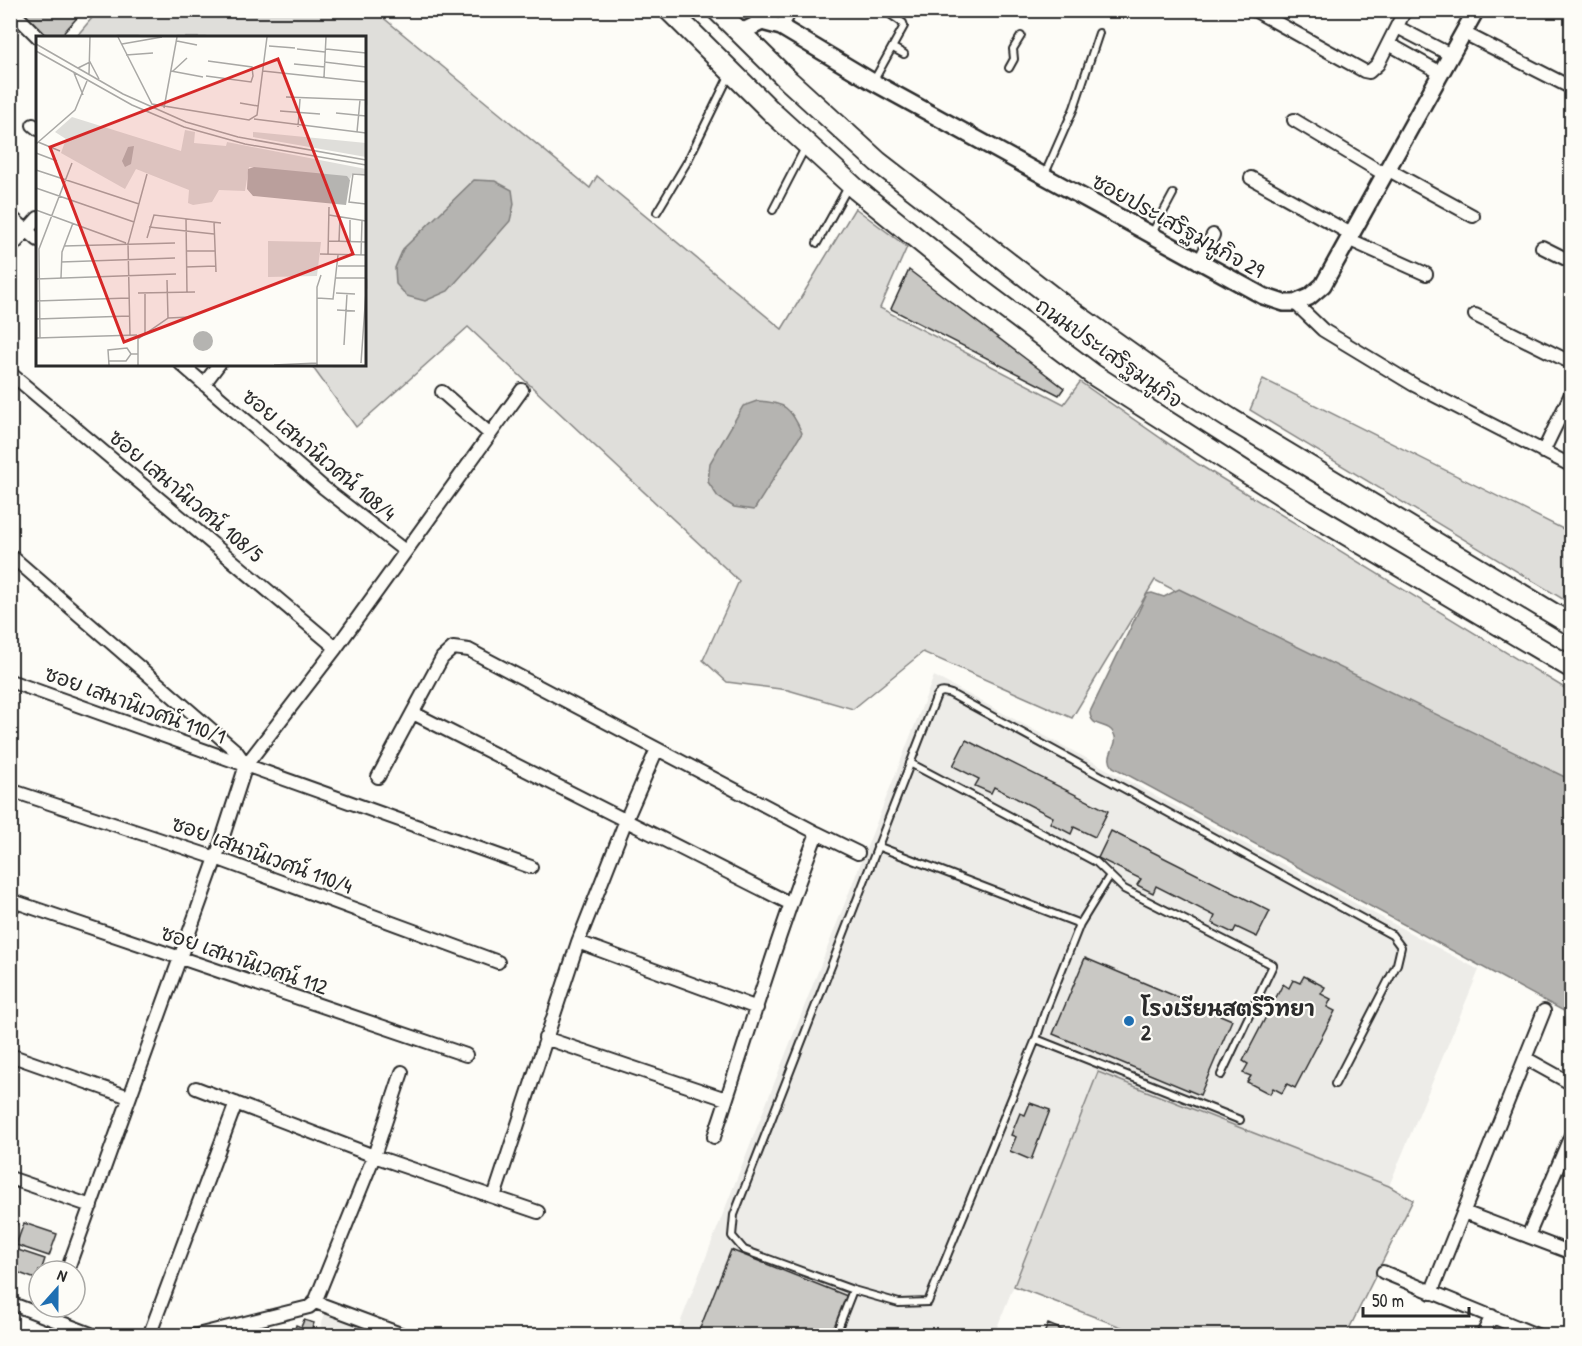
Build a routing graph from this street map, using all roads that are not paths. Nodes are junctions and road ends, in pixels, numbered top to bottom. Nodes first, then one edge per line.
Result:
1 (11, 10) edge
2 (669, 10) edge
3 (717, 10) edge
4 (790, 10) edge
5 (884, 10) edge
6 (1254, 10) edge
7 (1405, 10) edge
8 (1476, 10) edge
9 (757, 16) edge
10 (781, 27) junction
11 (1397, 27) junction
12 (739, 33) junction
13 (1099, 33) dead end
14 (1464, 33) junction
15 (37, 36) edge
16 (1021, 36) dead end
17 (1389, 44) junction
18 (893, 48) junction
19 (904, 54) dead end
20 (1451, 56) junction
21 (1009, 68) dead end
22 (730, 72) junction
23 (1441, 73) junction
24 (873, 82) junction
25 (1572, 88) edge
26 (1294, 120) dead end
27 (807, 145) junction
28 (1385, 172) junction
29 (1044, 177) junction
30 (1251, 178) dead end
31 (850, 184) junction
32 (1173, 194) dead end
33 (773, 210) dead end
34 (657, 212) dead end
35 (10, 216) edge
36 (1473, 216) dead end
37 (36, 220) edge
38 (26, 231) junction
39 (1214, 235) dead end
40 (1151, 236) junction
41 (1350, 236) junction
42 (36, 238) edge
43 (817, 243) dead end
44 (1542, 247) dead end
45 (10, 249) edge
46 (1199, 262) junction
47 (1572, 262) edge
48 (1426, 274) dead end
49 (1295, 303) junction
50 (1474, 315) dead end
51 (1572, 363) edge
52 (183, 366) edge
53 (218, 366) edge
54 (10, 374) edge
55 (204, 384) junction
56 (522, 390) dead end
57 (442, 392) dead end
58 (1572, 392) edge
59 (490, 434) junction
60 (1543, 452) junction
61 (1572, 466) edge
62 (405, 551) junction
63 (10, 555) edge
64 (1572, 625) edge
65 (336, 648) junction
66 (1572, 668) edge
67 (10, 681) edge
68 (413, 713) junction
69 (657, 749) junction
70 (910, 763) junction
71 (246, 765) junction
72 (378, 777) dead end
73 (10, 790) edge
74 (626, 820) junction
75 (816, 833) junction
76 (877, 846) junction
77 (858, 853) dead end
78 (216, 858) junction
79 (531, 867) dead end
80 (1110, 877) junction
81 (10, 900) edge
82 (789, 903) junction
83 (1080, 924) junction
84 (578, 942) junction
85 (179, 959) junction
86 (498, 962) dead end
87 (757, 1008) junction
88 (1544, 1011) dead end
89 (545, 1038) junction
90 (1036, 1039) junction
91 (10, 1055) edge
92 (466, 1055) dead end
93 (1525, 1058) junction
94 (402, 1072) dead end
95 (1221, 1074) dead end
96 (1335, 1084) dead end
97 (1572, 1084) edge
98 (196, 1088) dead end
99 (129, 1097) junction
100 (726, 1099) junction
101 (236, 1103) junction
102 (1240, 1120) dead end
103 (1572, 1133) edge
104 (714, 1137) dead end
105 (374, 1156) junction
106 (10, 1178) edge
107 (494, 1197) junction
108 (91, 1206) junction
109 (538, 1212) dead end
110 (1464, 1212) junction
111 (1528, 1236) junction
112 (1572, 1253) edge
113 (71, 1259) edge
114 (1383, 1272) dead end
115 (853, 1290) junction
116 (1431, 1293) junction
117 (315, 1302) junction
118 (10, 1304) edge
119 (27, 1307) edge
120 (1492, 1316) junction
121 (64, 1319) edge
122 (91, 1334) dead end
123 (149, 1335) edge
124 (193, 1335) edge
125 (406, 1335) edge
126 (835, 1335) edge
127 (1482, 1335) edge
128 (1539, 1335) edge

1 - 15 street
2 - 22 main road, ถนนประเสริฐมนูกิจ
3 - 12 main road, ถนนประเสริฐมนูกิจ
4 - 10 street
5 - 18 lane
6 - 17 street
7 - 11 street
8 - 14 street
9 - 10 street, ซอยประเสริฐมนูกิจ 29
9 - 12 street, ซอยประเสริฐมนูกิจ 29
10 - 24 street, ซอยประเสริฐมนูกิจ 29
11 - 17 street
11 - 20 street
12 - 64 main road, ถนนประเสริฐมนูกิจ
13 - 29 lane
14 - 20 street
14 - 25 street
16 - 21 lane
17 - 23 street
18 - 19 lane
18 - 24 lane
20 - 23 street
22 - 27 main road, ถนนประเสริฐมนูกิจ
22 - 34 lane
23 - 28 street
24 - 29 street, ซอยประเสริฐมนูกิจ 29
26 - 28 street
27 - 31 main road, ถนนประเสริฐมนูกิจ
27 - 33 lane
28 - 36 street
28 - 41 street
29 - 40 street, ซอยประเสริฐมนูกิจ 29
30 - 41 street
31 - 43 lane
31 - 66 main road, ถนนประเสริฐมนูกิจ
32 - 40 lane
35 - 38 street
37 - 38 street
38 - 42 street
38 - 45 street
39 - 46 street
40 - 46 street, ซอยประเสริฐมนูกิจ 29
41 - 48 street
41 - 49 street
44 - 47 street
46 - 49 street, ซอยประเสริฐมนูกิจ 29
49 - 60 street
50 - 51 street
52 - 55 street, ซอย เสนานิเวศน์ 108/4
53 - 55 street
54 - 65 street, ซอย เสนานิเวศน์ 108/5
55 - 62 street, ซอย เสนานิเวศน์ 108/4
56 - 59 street
57 - 59 street
58 - 60 street
59 - 62 street
60 - 61 street
62 - 65 street
63 - 71 street
65 - 71 street
67 - 71 street, ซอย เสนานิเวศน์ 110/1
68 - 69 street
68 - 72 street
68 - 74 street
69 - 74 street
69 - 75 street
70 - 76 lane
70 - 80 lane
70 - 96 lane
71 - 78 street
71 - 79 street, ซอย เสนานิเวศน์ 110/1
73 - 78 street, ซอย เสนานิเวศน์ 110/4
74 - 82 street
74 - 84 street
75 - 77 street
75 - 82 street
76 - 83 lane
76 - 115 lane
78 - 85 street
78 - 86 street, ซอย เสนานิเวศน์ 110/4
80 - 83 lane
80 - 95 lane
81 - 85 street, ซอย เสนานิเวศน์ 112
82 - 87 street
83 - 90 lane
84 - 87 street
84 - 89 street
85 - 92 street, ซอย เสนานิเวศน์ 112
85 - 99 street
87 - 100 street
88 - 93 street
89 - 100 street
89 - 107 street
90 - 102 lane
90 - 115 lane
91 - 99 street
93 - 97 street
93 - 110 street
94 - 105 street
98 - 101 street
99 - 108 street
100 - 104 street
101 - 105 street
101 - 123 street
103 - 111 street
105 - 107 street
105 - 117 street
106 - 108 street
107 - 109 street
108 - 113 street
110 - 111 street
110 - 116 street
111 - 112 street
114 - 116 street
115 - 126 lane
116 - 120 street
117 - 124 street
117 - 125 street
118 - 119 street
120 - 127 street
120 - 128 street
121 - 122 street

